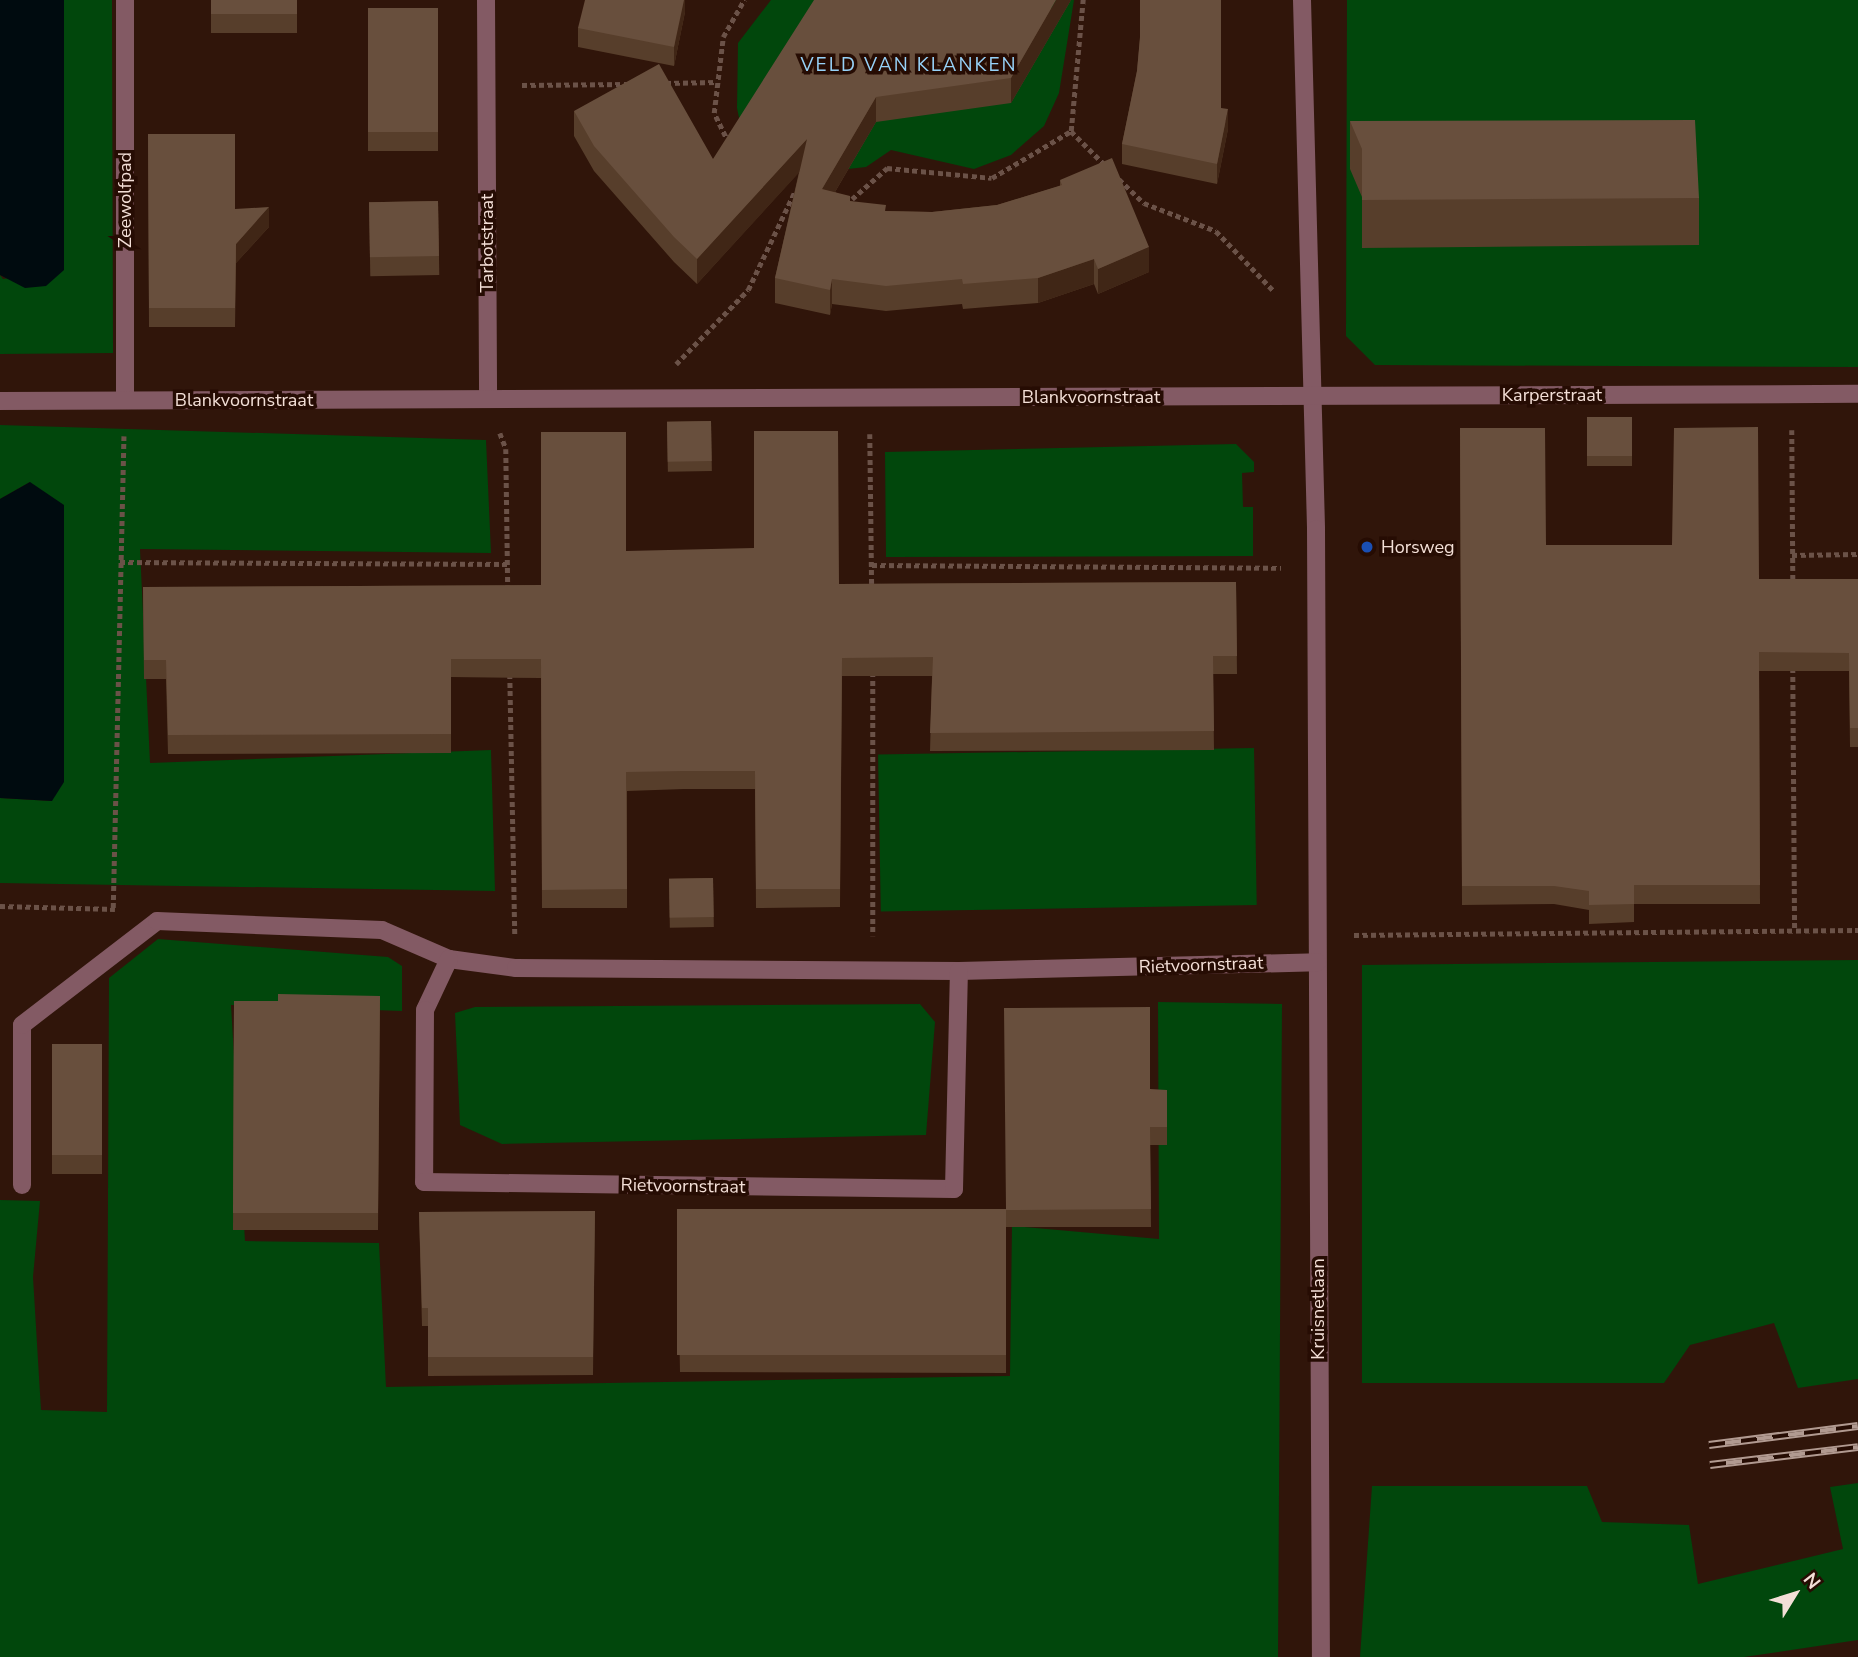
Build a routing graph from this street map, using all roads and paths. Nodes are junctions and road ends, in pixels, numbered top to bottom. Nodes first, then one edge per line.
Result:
1 (125, 0) edge
2 (486, 0) edge
3 (744, 0) edge
4 (1083, 0) edge
5 (1302, 0) edge
6 (717, 82) junction
7 (636, 83) edge
8 (663, 83) edge
9 (486, 86) junction
10 (1071, 131) junction
11 (731, 149) edge
12 (1107, 167) edge
13 (1116, 176) edge
14 (784, 185) edge
15 (795, 191) junction
16 (807, 193) edge
17 (841, 197) edge
18 (1311, 330) junction
19 (1791, 394) junction
20 (1858, 394) edge
21 (1314, 396) junction
22 (869, 398) junction
23 (488, 399) junction
24 (642, 399) junction
25 (125, 400) junction
26 (0, 401) edge
27 (1858, 554) edge
28 (1792, 555) junction
29 (120, 562) junction
30 (508, 564) junction
31 (872, 565) junction
32 (1316, 568) junction
33 (508, 592) edge
34 (1793, 597) edge
35 (872, 600) edge
36 (510, 662) edge
37 (1793, 666) edge
38 (873, 669) edge
39 (0, 906) edge
40 (113, 908) junction
41 (157, 921) junction
42 (1795, 930) junction
43 (1858, 930) edge
44 (1318, 935) junction
45 (449, 959) junction
46 (1317, 962) junction
47 (516, 968) junction
48 (959, 971) junction
49 (873, 972) junction
50 (22, 1185) dead end
51 (1321, 1657) edge

1 - 25 street, Zeewolfpad
2 - 9 street, Tarbotstraat
3 - 6 path
4 - 10 path
5 - 18 street
6 - 8 path
6 - 11 path
7 - 9 path
9 - 23 street, Tarbotstraat
10 - 12 path
10 - 17 path
13 - 18 path
14 - 15 path
15 - 16 path
15 - 24 path
18 - 21 street
19 - 20 street, Karperstraat
19 - 21 street, Karperstraat
19 - 28 path
21 - 22 street, Blankvoornstraat
21 - 32 street
22 - 24 street, Blankvoornstraat
22 - 31 path
23 - 24 street, Blankvoornstraat
23 - 25 street, Blankvoornstraat
23 - 30 path
25 - 26 street, Blankvoornstraat
25 - 29 path
27 - 28 path
28 - 34 path
29 - 30 path
29 - 40 path
30 - 33 path
31 - 32 path
31 - 35 path
32 - 44 street
36 - 47 path
37 - 42 path
38 - 49 path
39 - 40 path
40 - 41 path
41 - 45 street, Rietvoornstraat
41 - 50 street
42 - 43 path
42 - 44 path
44 - 46 street
45 - 47 street, Rietvoornstraat
45 - 48 street, Rietvoornstraat
46 - 48 street, Rietvoornstraat
46 - 51 street, Kruisnetlaan
47 - 49 street, Rietvoornstraat
48 - 49 street, Rietvoornstraat

